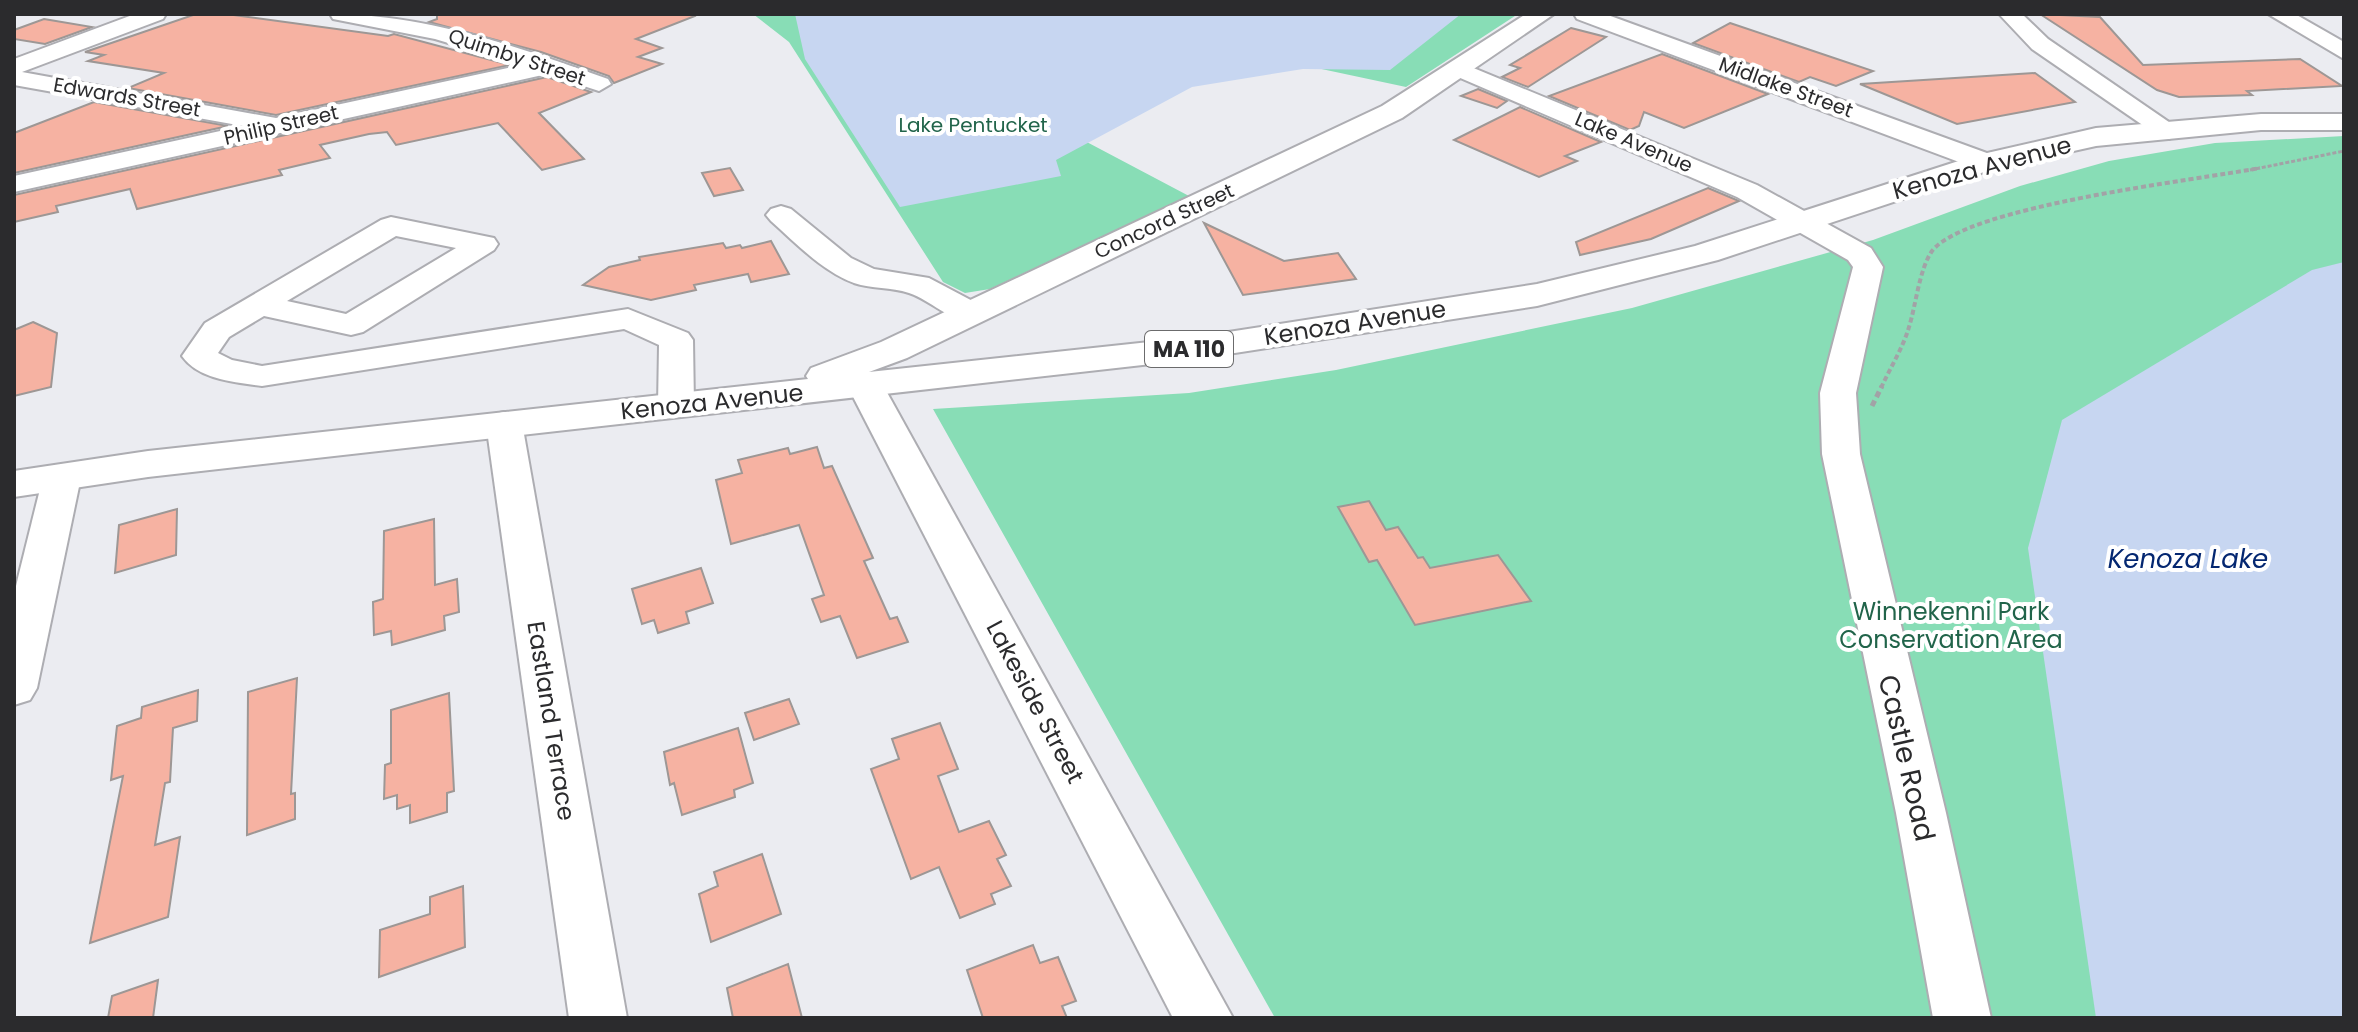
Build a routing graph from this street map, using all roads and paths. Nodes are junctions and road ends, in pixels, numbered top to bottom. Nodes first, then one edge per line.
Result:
1 (155, 14) edge
2 (341, 14) edge
3 (1542, 14) edge
4 (1585, 14) edge
5 (2010, 14) edge
6 (2279, 14) edge
7 (2344, 52) edge
8 (14, 55) edge
9 (41, 57) junction
10 (549, 66) junction
11 (14, 67) edge
12 (1459, 69) junction
13 (14, 78) edge
14 (599, 84) dead end
15 (288, 124) junction
16 (2169, 131) junction
17 (2340, 137) edge
18 (2344, 152) edge
19 (1985, 162) junction
20 (14, 184) edge
21 (781, 215) dead end
22 (1807, 221) junction
23 (259, 305) junction
24 (970, 313) junction
25 (866, 387) junction
26 (770, 396) junction
27 (676, 406) junction
28 (504, 423) junction
29 (1846, 476) junction
30 (62, 477) junction
31 (14, 484) edge
32 (14, 688) edge
33 (598, 1018) edge
34 (1204, 1018) edge
35 (1962, 1018) edge

1 - 9 street
2 - 10 street, Quimby Street
3 - 12 main road, Concord Street
4 - 19 street, Midlake Street
5 - 16 street
6 - 7 street
8 - 9 street
9 - 11 street
10 - 14 street, Quimby Street
10 - 15 street, Philip Street
12 - 22 street, Lake Avenue
12 - 24 main road, Concord Street
13 - 15 street, Edwards Street
15 - 20 street, Philip Street
16 - 17 main road, Kenoza Avenue / MA 110
16 - 19 main road, Kenoza Avenue / MA 110
17 - 18 path
17 - 29 path
19 - 22 main road, Kenoza Avenue / MA 110
21 - 24 street
22 - 25 main road, Kenoza Avenue / MA 110
22 - 29 street, Lake Avenue
23 - 23 street
23 - 27 street
24 - 26 main road, Concord Street
25 - 26 main road, Kenoza Avenue / MA 110
25 - 34 street, Lakeside Street
26 - 27 main road, Kenoza Avenue / MA 110
27 - 28 main road, Kenoza Avenue / MA 110
28 - 30 main road, Kenoza Avenue / MA 110
28 - 33 street, Eastland Terrace
29 - 35 street, Castle Road
30 - 31 main road, Kenoza Avenue / MA 110
30 - 32 street

